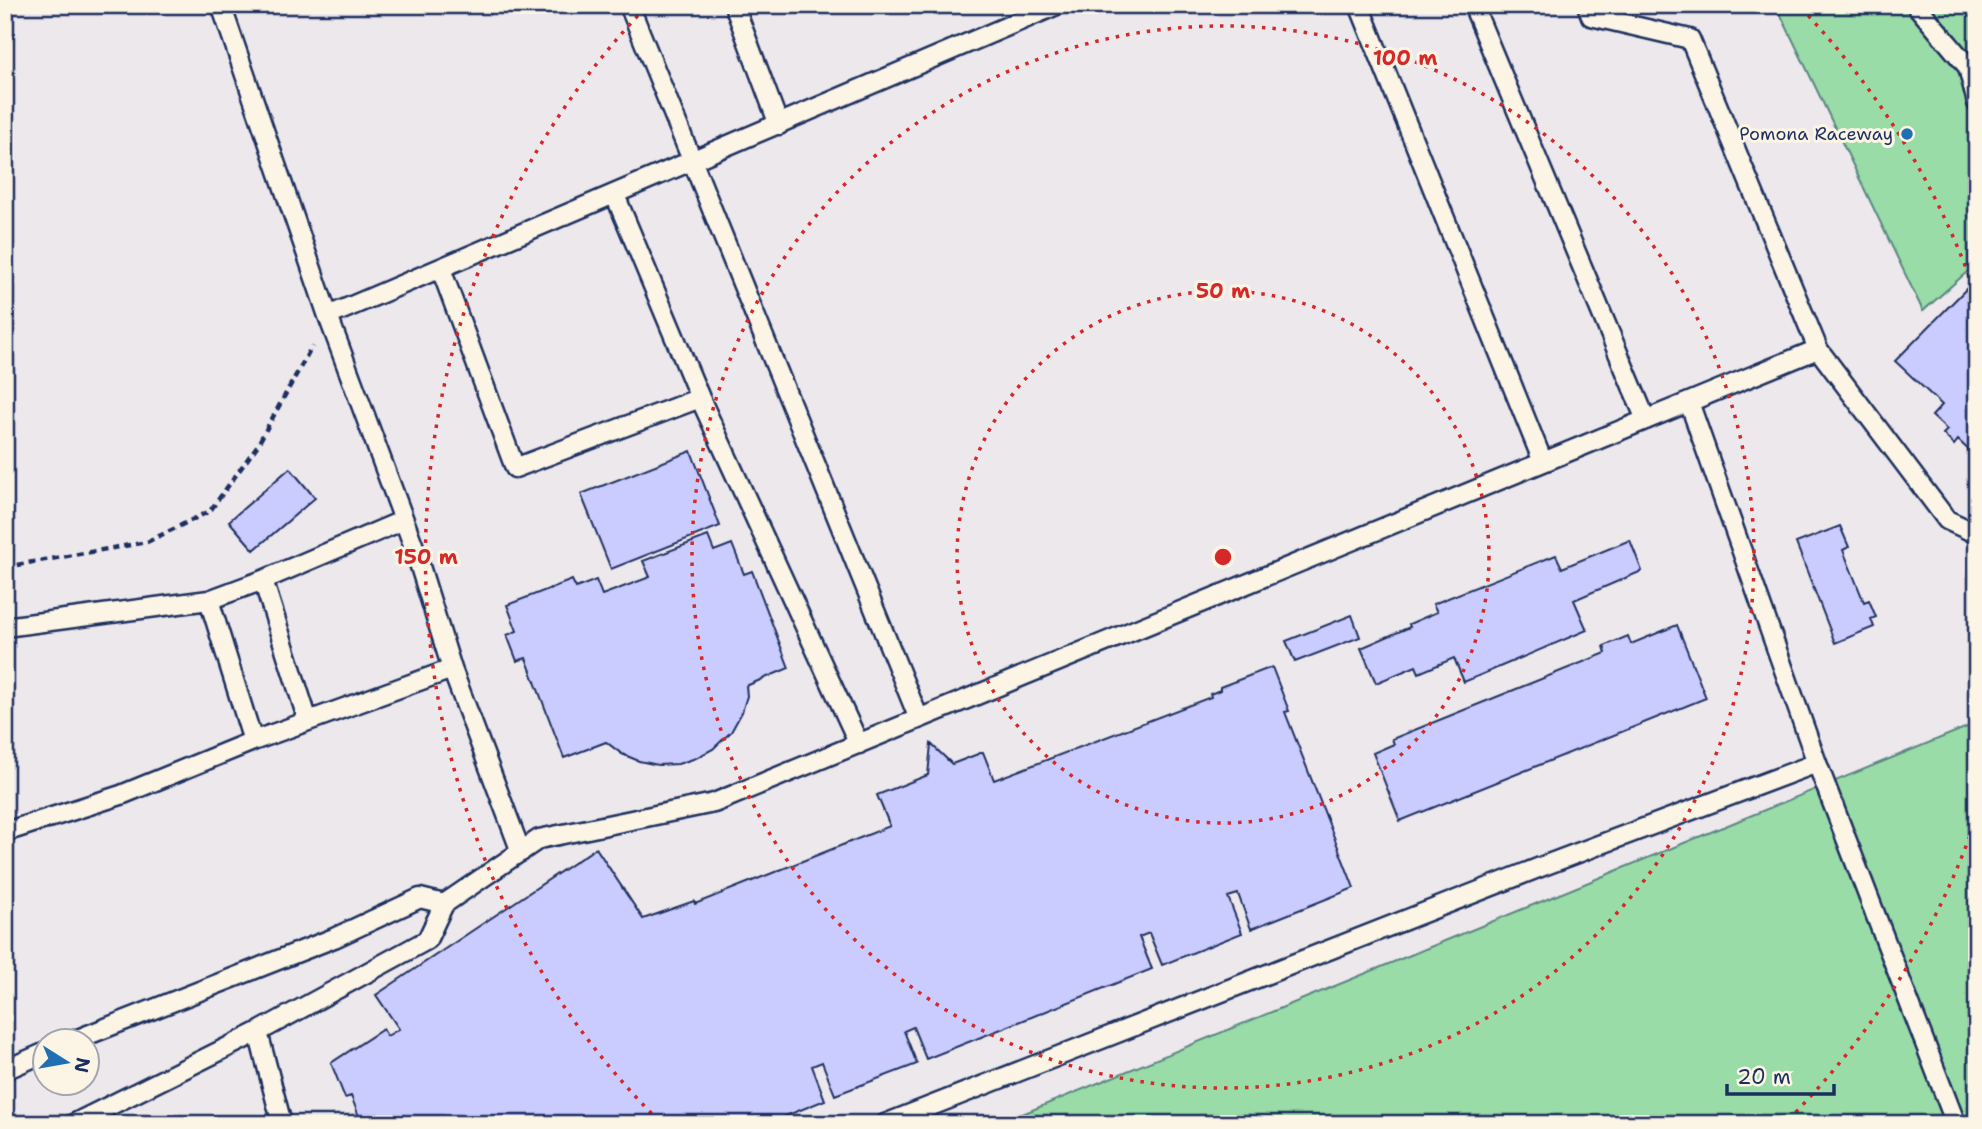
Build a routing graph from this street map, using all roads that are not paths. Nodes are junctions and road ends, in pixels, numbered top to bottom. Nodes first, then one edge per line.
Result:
1 (221, 5) edge
2 (629, 5) edge
3 (734, 5) edge
4 (1057, 5) edge
5 (1359, 5) edge
6 (1473, 5) edge
7 (1587, 5) edge
8 (1916, 5) edge
9 (1977, 103) edge
10 (779, 125) junction
11 (691, 163) junction
12 (615, 195) junction
13 (441, 269) junction
14 (328, 316) junction
15 (1818, 349) junction
16 (700, 398) junction
17 (1689, 402) junction
18 (1646, 420) junction
19 (1543, 462) junction
20 (404, 520) junction
21 (1977, 534) edge
22 (263, 580) junction
23 (209, 600) junction
24 (5, 627) edge
25 (452, 669) junction
26 (919, 719) junction
27 (308, 721) junction
28 (253, 741) junction
29 (859, 744) junction
30 (1817, 763) junction
31 (5, 832) edge
32 (520, 852) junction
33 (444, 904) junction
34 (102, 1029) edge
35 (258, 1032) junction
36 (32, 1058) edge
37 (5, 1070) edge
38 (73, 1124) edge
39 (282, 1124) edge
40 (884, 1124) edge
41 (1956, 1124) edge

1 - 14 lane
2 - 11 lane
3 - 10 lane
4 - 10 lane
5 - 19 lane
6 - 18 lane
7 - 15 lane
8 - 9 lane
10 - 11 lane
11 - 12 lane
11 - 26 lane
12 - 13 lane
12 - 16 lane
13 - 14 lane
13 - 16 lane
14 - 20 lane
15 - 17 lane
15 - 21 lane
16 - 29 lane
17 - 18 lane
17 - 30 lane
18 - 19 lane
19 - 26 lane
20 - 22 lane
20 - 25 lane
22 - 23 lane
22 - 27 lane
23 - 24 lane
23 - 28 lane
25 - 27 lane
25 - 32 lane
26 - 29 lane
27 - 28 lane
28 - 31 lane
29 - 32 lane
30 - 40 lane
30 - 41 lane
32 - 33 lane
33 - 34 lane
33 - 35 lane
35 - 38 lane
35 - 39 lane
36 - 37 lane

